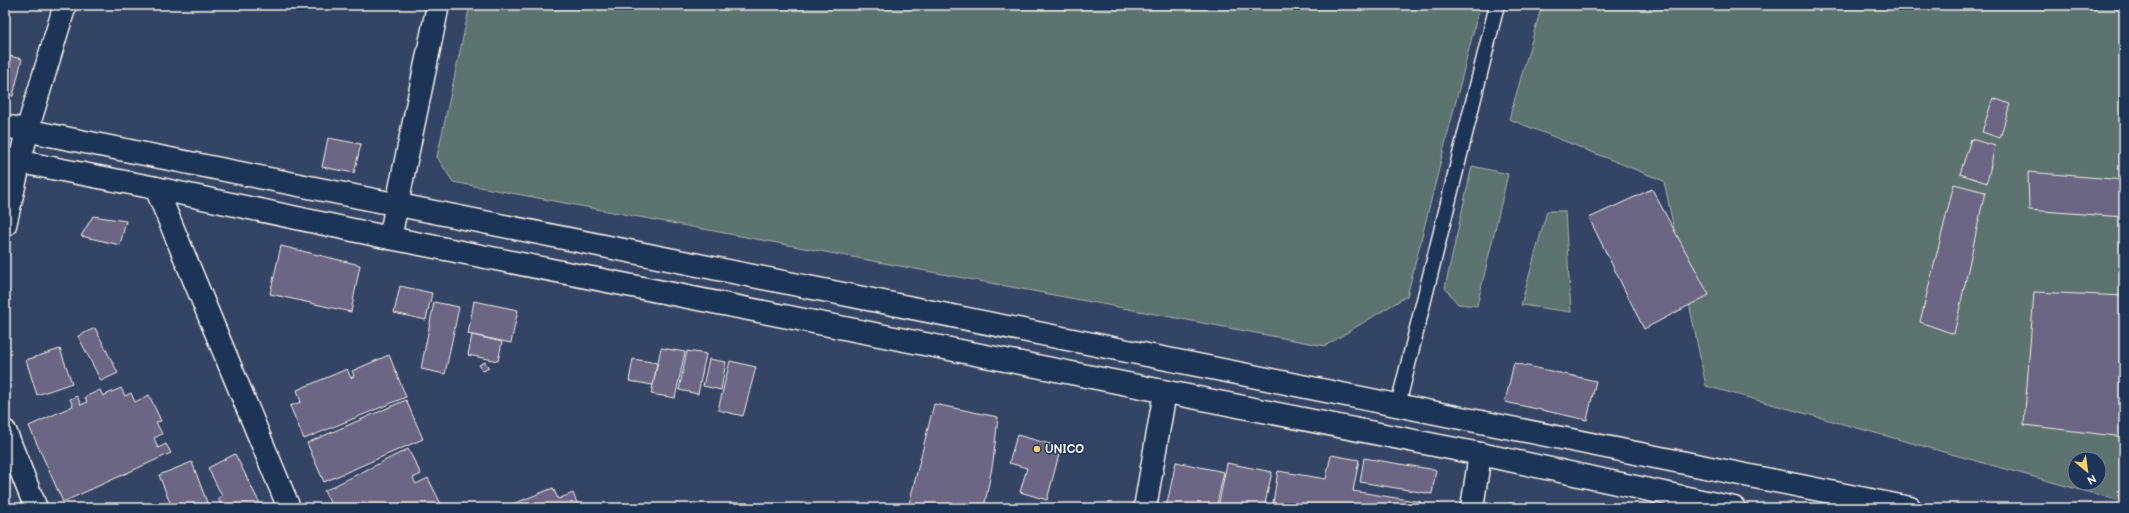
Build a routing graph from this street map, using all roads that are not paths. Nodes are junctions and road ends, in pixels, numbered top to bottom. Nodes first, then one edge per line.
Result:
1 (64, 5) edge
2 (438, 5) edge
3 (1497, 5) edge
4 (5, 126) edge
5 (27, 131) junction
6 (12, 161) edge
7 (156, 188) junction
8 (397, 204) junction
9 (5, 225) edge
10 (390, 238) junction
11 (1165, 392) junction
12 (1341, 395) junction
13 (1398, 405) junction
14 (1333, 426) junction
15 (5, 432) edge
16 (1480, 454) junction
17 (36, 508) edge
18 (289, 508) edge
19 (1145, 508) edge
20 (1472, 508) edge
21 (1734, 508) edge
22 (1910, 508) edge

1 - 5 main road
2 - 8 main road
3 - 13 lane
4 - 5 main road
5 - 6 main road
5 - 8 main road
6 - 7 main road
6 - 9 main road
7 - 10 main road
7 - 18 main road
8 - 10 main road
8 - 12 main road
10 - 11 main road
11 - 14 main road
11 - 19 main road
12 - 13 main road
12 - 14 main road
13 - 22 main road
14 - 16 main road
15 - 17 main road
16 - 20 main road
16 - 21 main road

